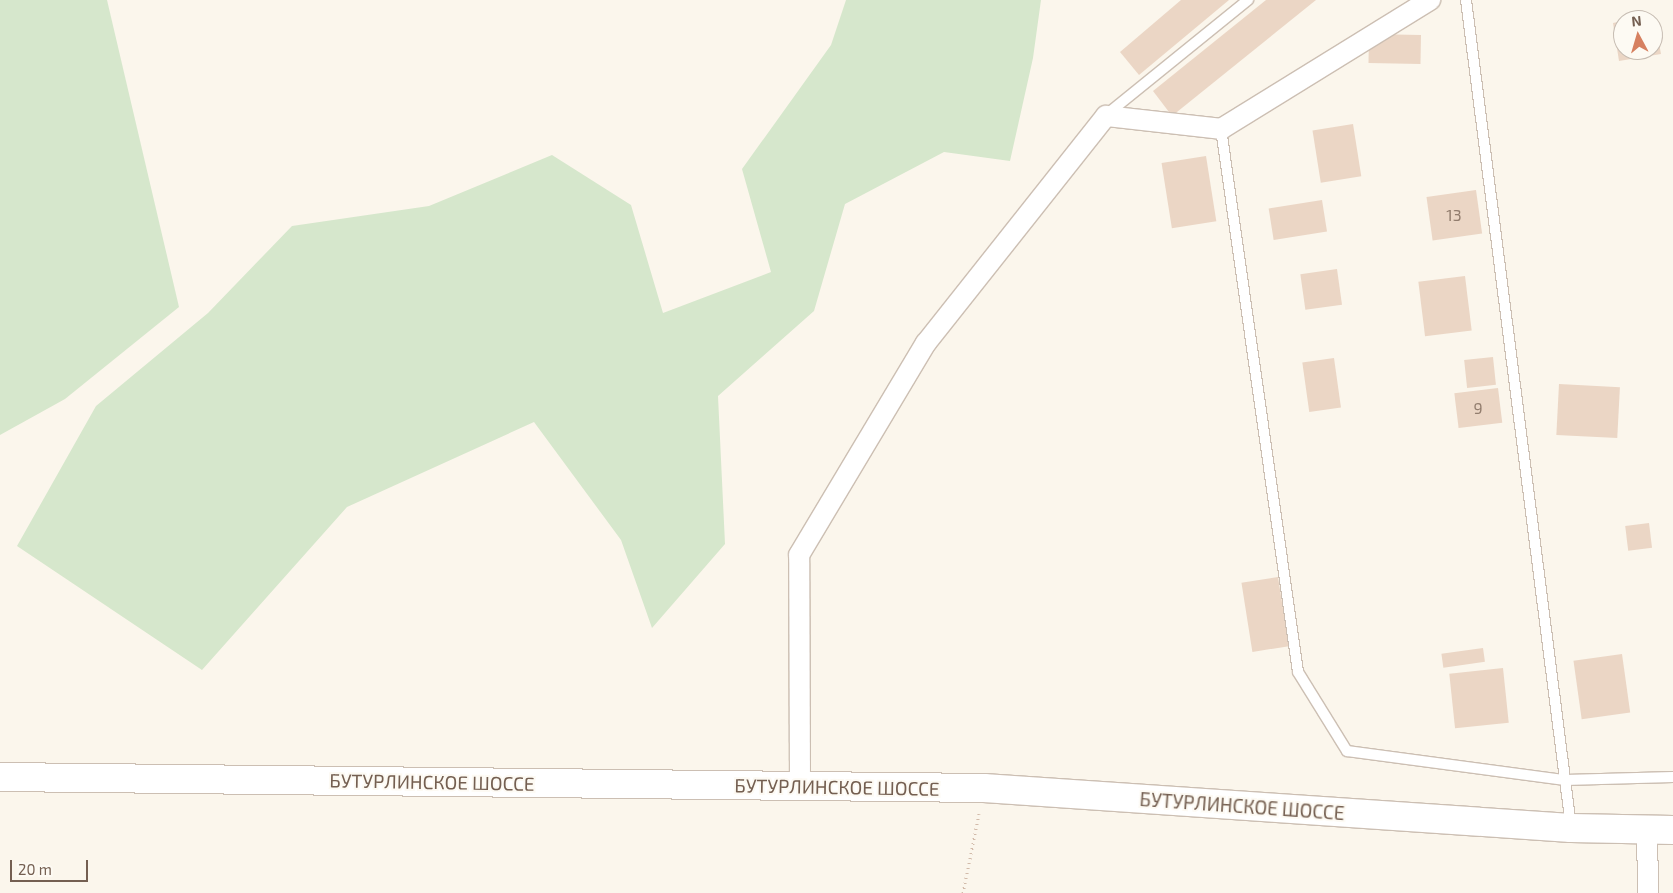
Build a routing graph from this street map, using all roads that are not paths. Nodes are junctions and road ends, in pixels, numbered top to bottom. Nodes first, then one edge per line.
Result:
1 (1248, 0) edge
2 (1430, 0) edge
3 (1466, 0) edge
4 (1106, 116) junction
5 (1221, 129) junction
6 (0, 777) edge
7 (1673, 777) edge
8 (1564, 780) junction
9 (800, 786) junction
10 (1571, 828) junction
11 (1660, 829) edge
12 (1648, 893) edge

1 - 4 lane
2 - 5 street
3 - 8 lane
4 - 5 street
4 - 9 street
5 - 8 lane
6 - 9 main road, БУТУРЛИНСКОЕ ШОССЕ
7 - 8 lane
8 - 10 lane
9 - 10 main road, БУТУРЛИНСКОЕ ШОССЕ
10 - 11 main road, БУТУРЛИНСКОЕ ШОССЕ
11 - 12 street

